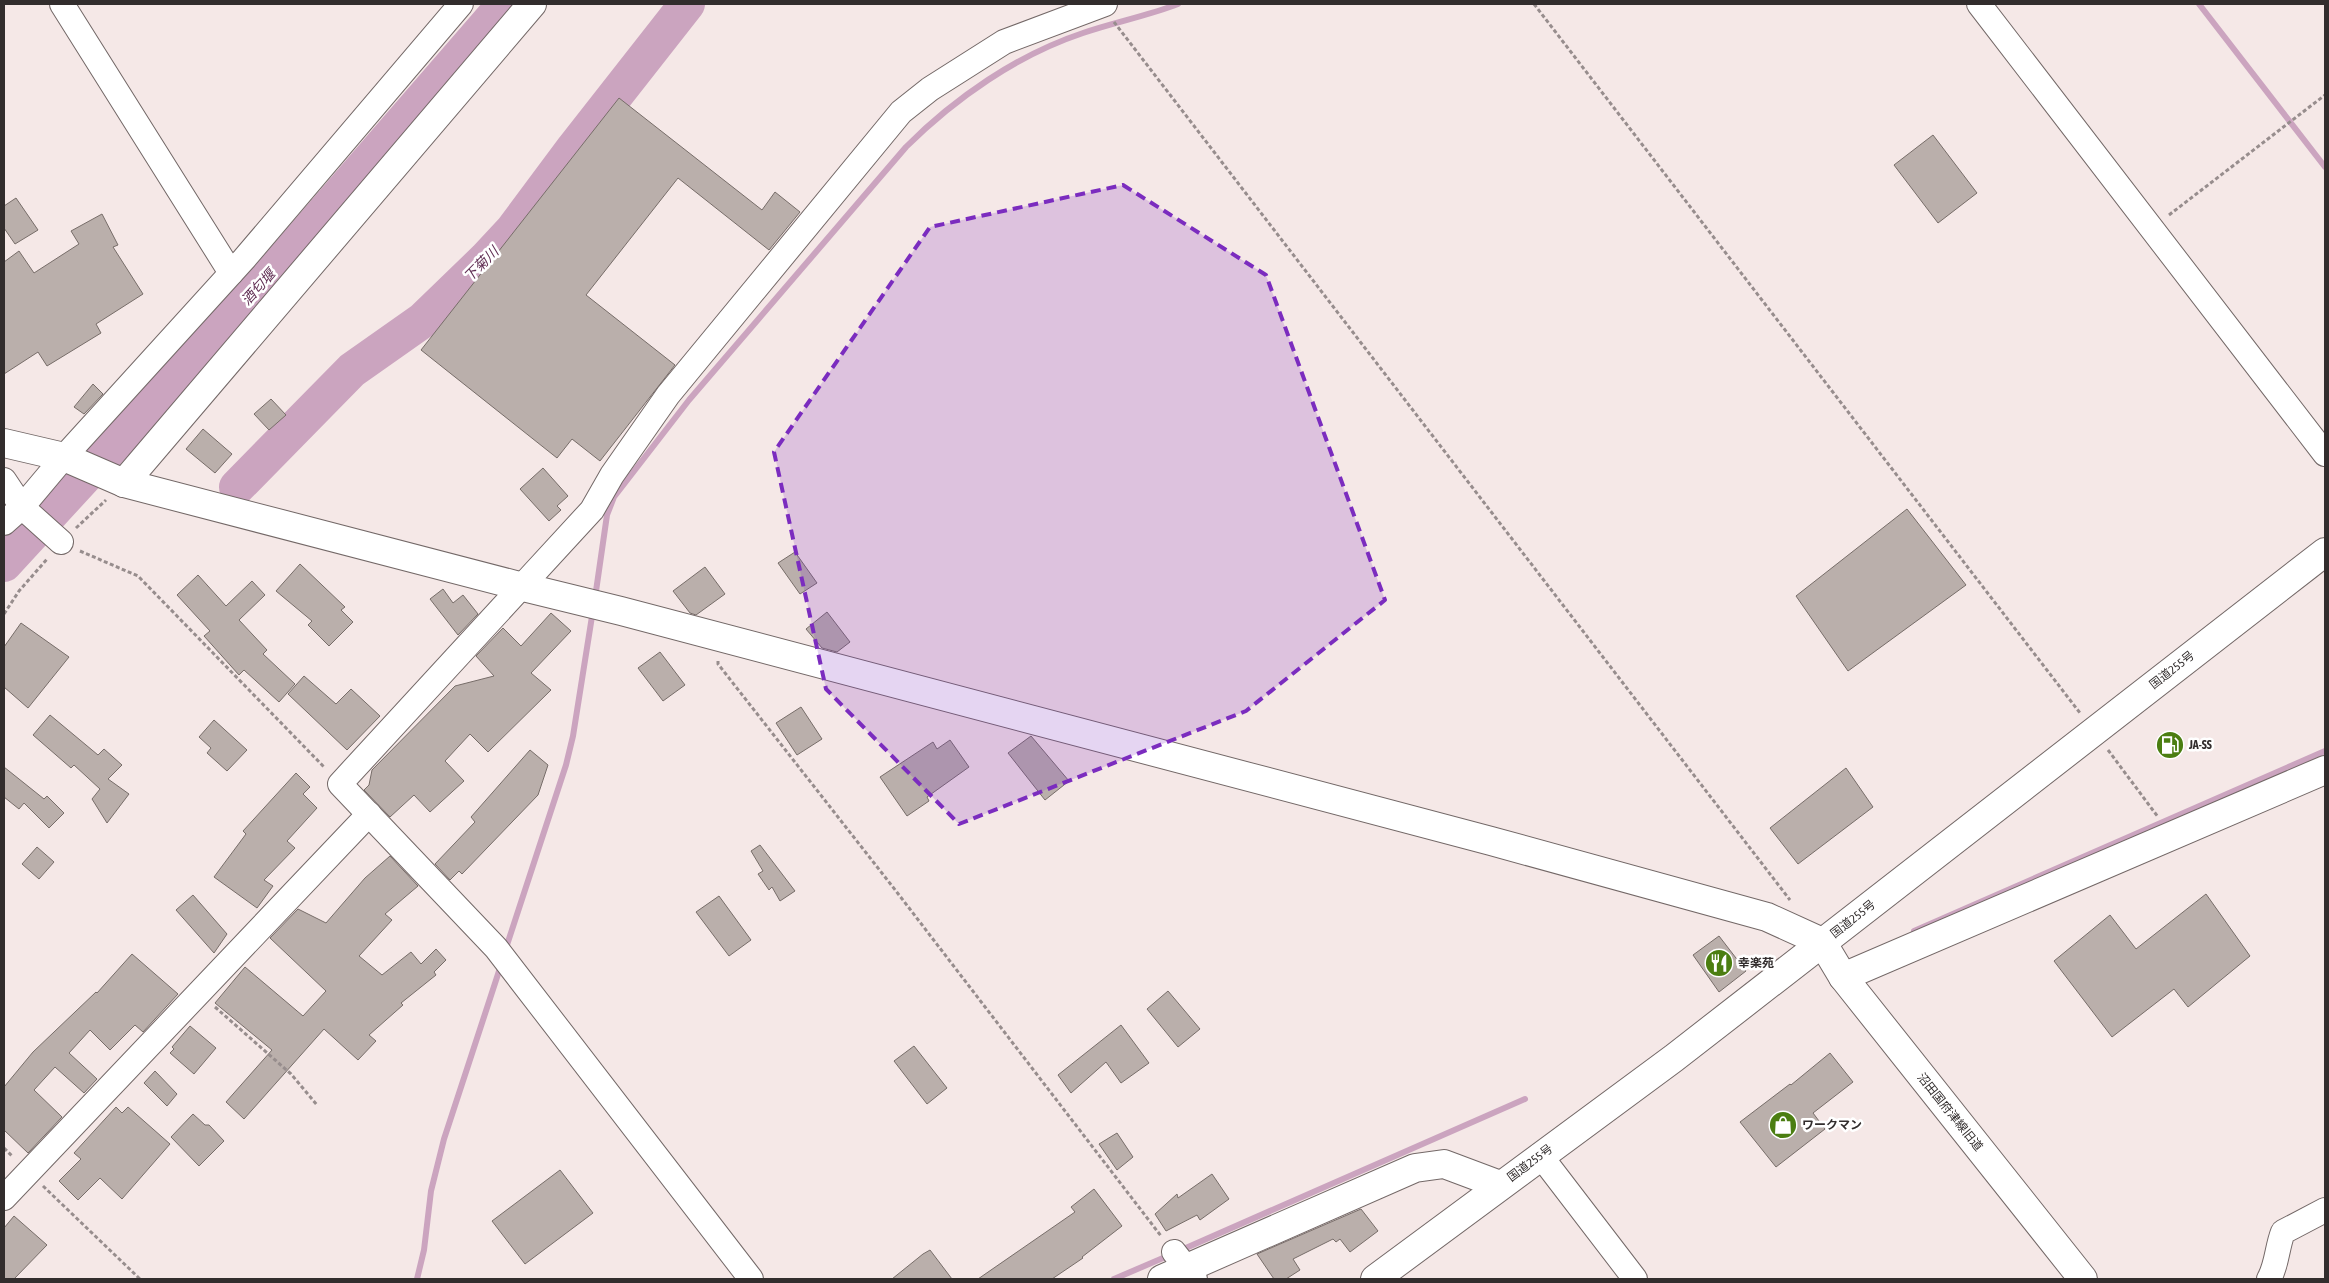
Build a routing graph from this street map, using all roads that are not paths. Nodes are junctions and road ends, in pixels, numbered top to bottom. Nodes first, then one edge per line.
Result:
1 (62, 4) edge
2 (461, 4) edge
3 (532, 4) edge
4 (1103, 4) edge
5 (1979, 4) edge
6 (232, 273) junction
7 (4, 443) edge
8 (2325, 454) edge
9 (65, 457) junction
10 (4, 480) edge
11 (124, 482) junction
12 (22, 507) junction
13 (4, 523) edge
14 (61, 542) road end
15 (2325, 552) edge
16 (523, 587) junction
17 (2325, 770) edge
18 (369, 814) junction
19 (1822, 942) junction
20 (1843, 977) junction
21 (1540, 1155) junction
22 (1500, 1185) junction
23 (4, 1198) edge
24 (2325, 1210) edge
25 (1181, 1269) edge
26 (751, 1279) edge
27 (1375, 1279) edge
28 (1636, 1279) edge
29 (2084, 1279) edge
30 (2269, 1279) edge

1 - 6 street
2 - 6 street
3 - 11 main road
4 - 16 street
5 - 8 street
6 - 9 street
7 - 9 main road
9 - 11 main road
9 - 12 street
10 - 12 street
11 - 16 main road
12 - 13 street
12 - 14 street
15 - 19 main road, 国道255号
16 - 18 street
16 - 19 main road
17 - 20 main road
18 - 23 street
18 - 26 street
19 - 20 main road, 沼田国府津線旧道
19 - 21 main road, 国道255号
20 - 29 main road, 沼田国府津線旧道
21 - 22 main road, 国道255号
21 - 28 street
22 - 25 main road
22 - 27 main road, 国道255号
24 - 30 street

